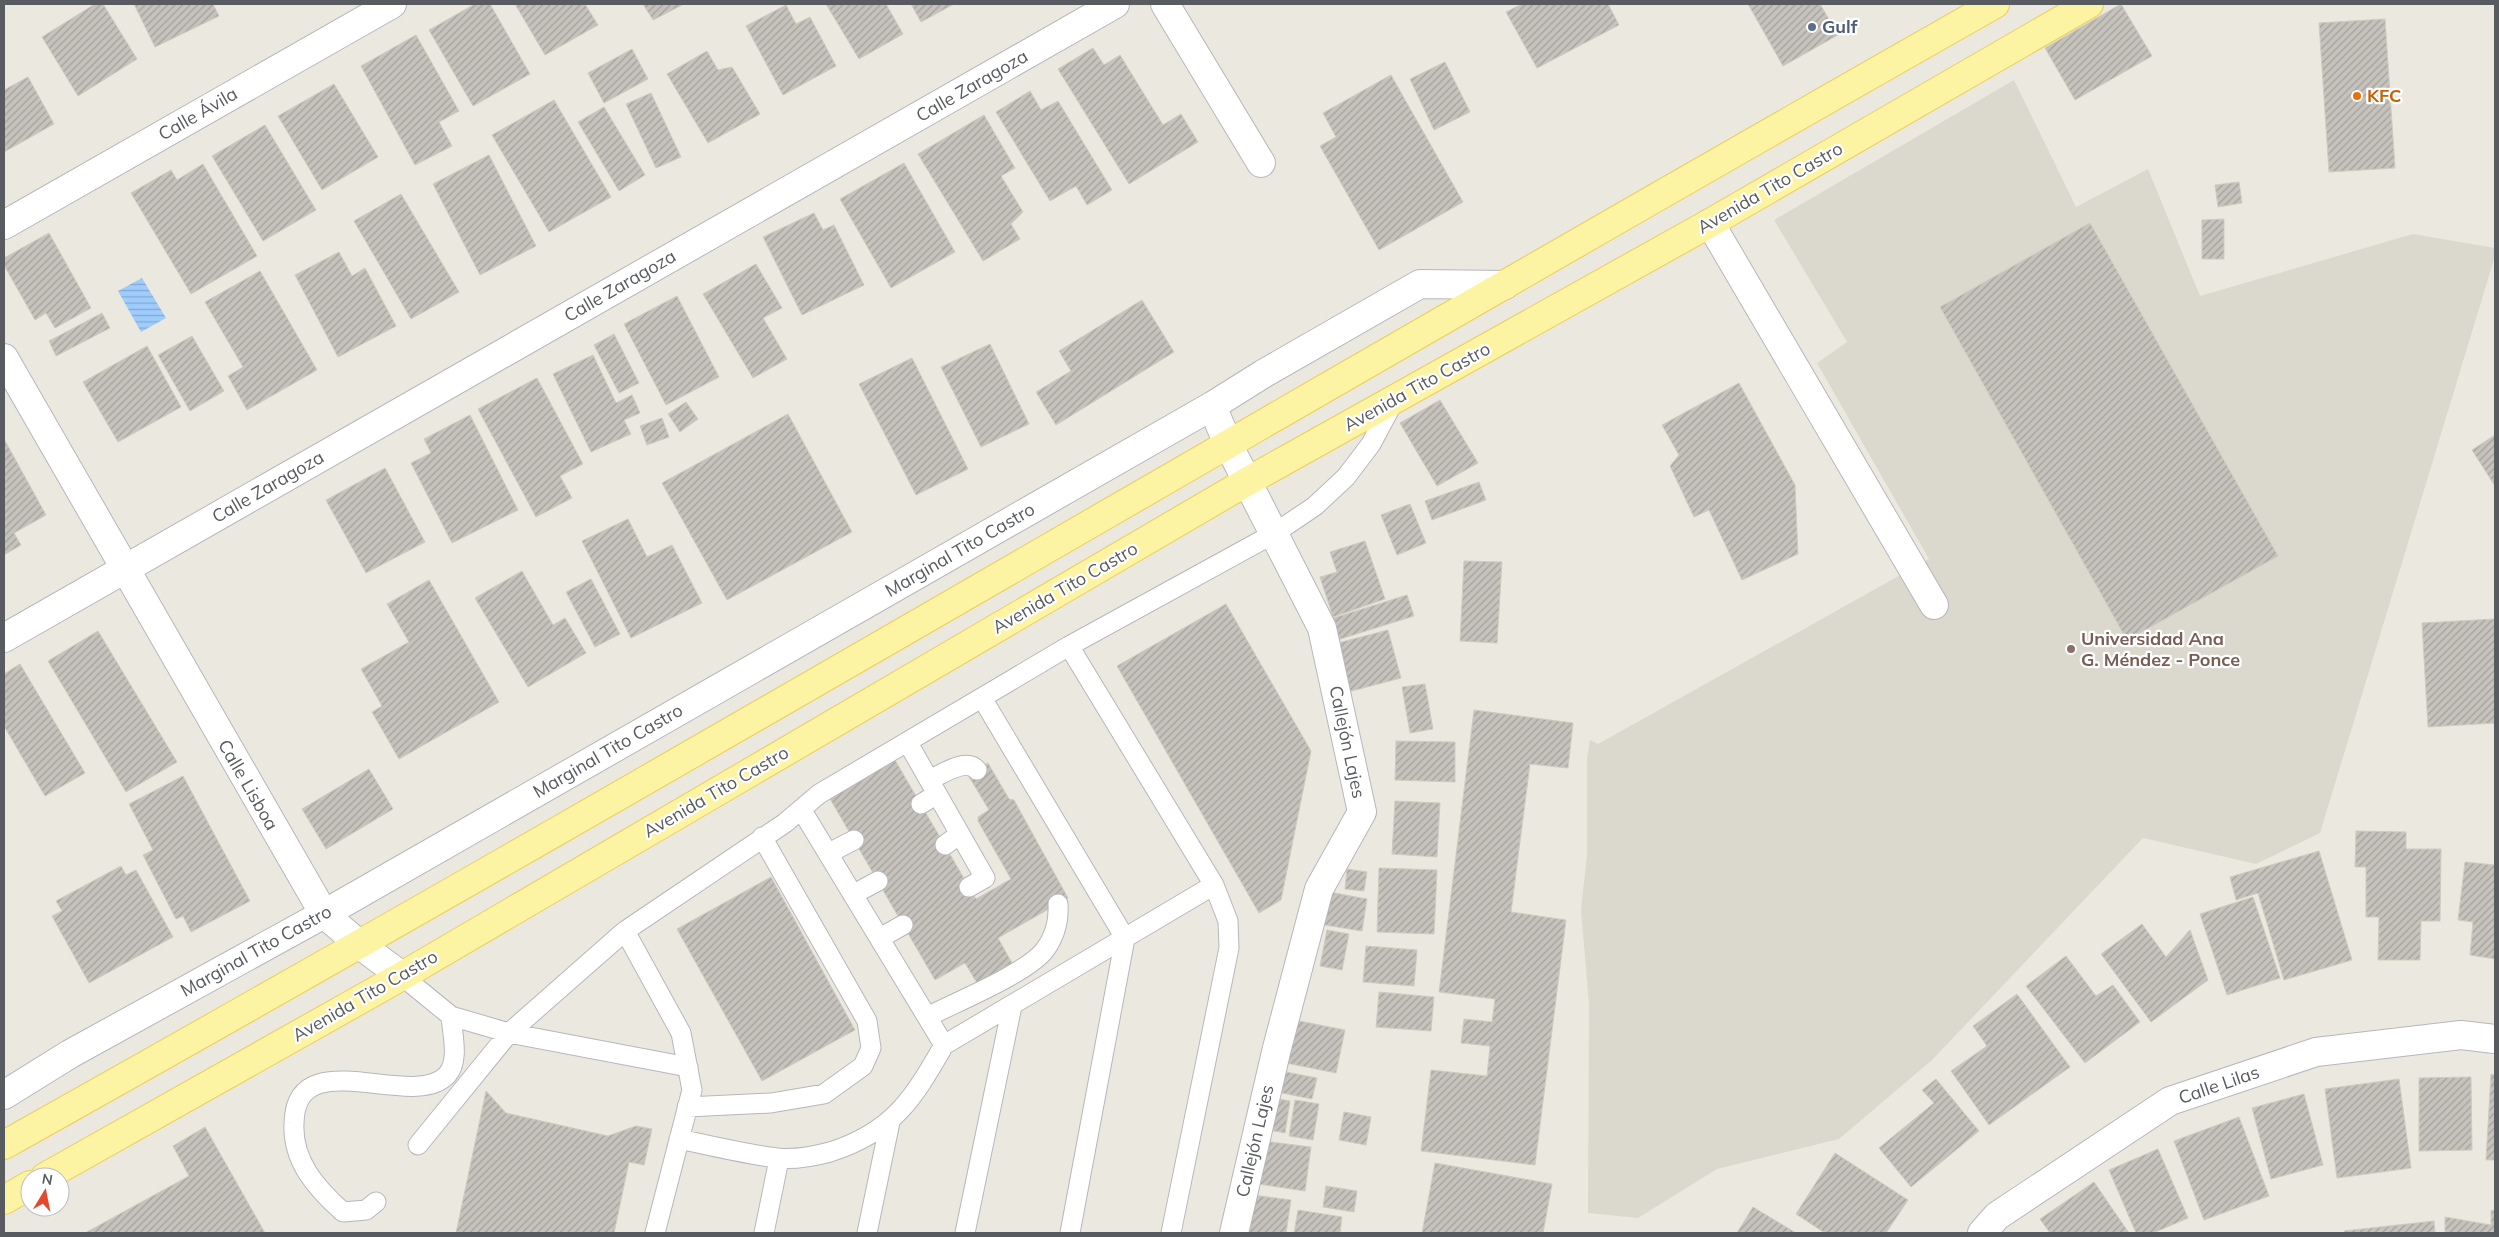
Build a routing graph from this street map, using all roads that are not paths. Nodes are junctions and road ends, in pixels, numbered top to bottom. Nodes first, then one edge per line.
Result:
1 (392, 4) edge
2 (1115, 4) edge
3 (1165, 4) edge
4 (1995, 4) edge
5 (2089, 4) edge
6 (1261, 163) dead end
7 (1710, 223) junction
8 (4, 225) edge
9 (1505, 285) junction
10 (4, 358) edge
11 (1395, 400) junction
12 (1212, 406) junction
13 (1228, 444) junction
14 (1248, 481) junction
15 (1275, 533) junction
16 (124, 570) junction
17 (1934, 604) dead end
18 (4, 638) edge
19 (1069, 646) junction
20 (982, 698) junction
21 (908, 743) junction
22 (977, 770) dead end
23 (933, 787) junction
24 (921, 804) dead end
25 (801, 809) junction
26 (762, 837) junction
27 (854, 840) dead end
28 (829, 853) junction
29 (878, 881) dead end
30 (1214, 885) junction
31 (969, 887) dead end
32 (854, 894) junction
33 (1058, 904) dead end
34 (324, 914) junction
35 (903, 925) dead end
36 (625, 931) junction
37 (880, 938) junction
38 (1125, 938) junction
39 (360, 946) junction
40 (402, 976) junction
41 (1012, 1006) junction
42 (451, 1016) junction
43 (927, 1017) junction
44 (509, 1033) junction
45 (2495, 1039) edge
46 (944, 1045) junction
47 (688, 1067) junction
48 (4, 1095) edge
49 (687, 1108) junction
50 (890, 1122) junction
51 (679, 1139) junction
52 (4, 1144) edge
53 (418, 1145) dead end
54 (779, 1159) junction
55 (63, 1167) edge
56 (20, 1191) edge
57 (4, 1200) edge
58 (376, 1202) dead end
59 (655, 1233) edge
60 (764, 1233) edge
61 (866, 1233) edge
62 (965, 1233) edge
63 (1070, 1233) edge
64 (1170, 1233) edge
65 (1234, 1233) edge
66 (1982, 1233) edge

1 - 8 street, Calle Ávila
2 - 16 street, Calle Zaragoza
3 - 6 street
4 - 9 main road
5 - 7 main road, Avenida Tito Castro
7 - 11 main road, Avenida Tito Castro
7 - 17 street
9 - 12 street, Marginal Tito Castro
9 - 13 main road
10 - 16 street
11 - 14 main road, Avenida Tito Castro
11 - 15 lane
12 - 13 street, Callejón Lajes
12 - 34 street, Marginal Tito Castro
13 - 14 street, Callejón Lajes
13 - 39 main road
14 - 15 street, Callejón Lajes
14 - 40 main road, Avenida Tito Castro
15 - 19 lane
15 - 65 street, Callejón Lajes
16 - 18 street, Calle Zaragoza
16 - 34 street, Calle Lisboa
19 - 20 lane
19 - 30 lane
20 - 21 lane
20 - 38 lane
21 - 23 lane
21 - 25 lane
22 - 23 lane
23 - 24 lane
23 - 31 lane
25 - 26 lane
25 - 28 lane
26 - 36 lane
26 - 49 lane
27 - 28 lane
28 - 32 lane
29 - 32 lane
30 - 38 lane
30 - 64 lane
32 - 37 lane
33 - 43 lane
34 - 39 street, Calle Lisboa
34 - 48 street, Marginal Tito Castro
35 - 37 lane
36 - 44 lane
36 - 47 lane
37 - 43 lane
38 - 41 lane
38 - 63 lane
39 - 40 street, Calle Lisboa
39 - 52 main road
40 - 42 lane
40 - 55 main road, Avenida Tito Castro
41 - 46 lane
41 - 62 lane
42 - 44 lane
42 - 58 lane
43 - 46 lane
44 - 47 lane
44 - 53 lane
45 - 66 street, Calle Lilas
46 - 50 lane
47 - 49 lane
49 - 51 lane
50 - 54 lane
50 - 61 lane
51 - 54 lane
51 - 59 lane
54 - 60 lane
56 - 57 main road

